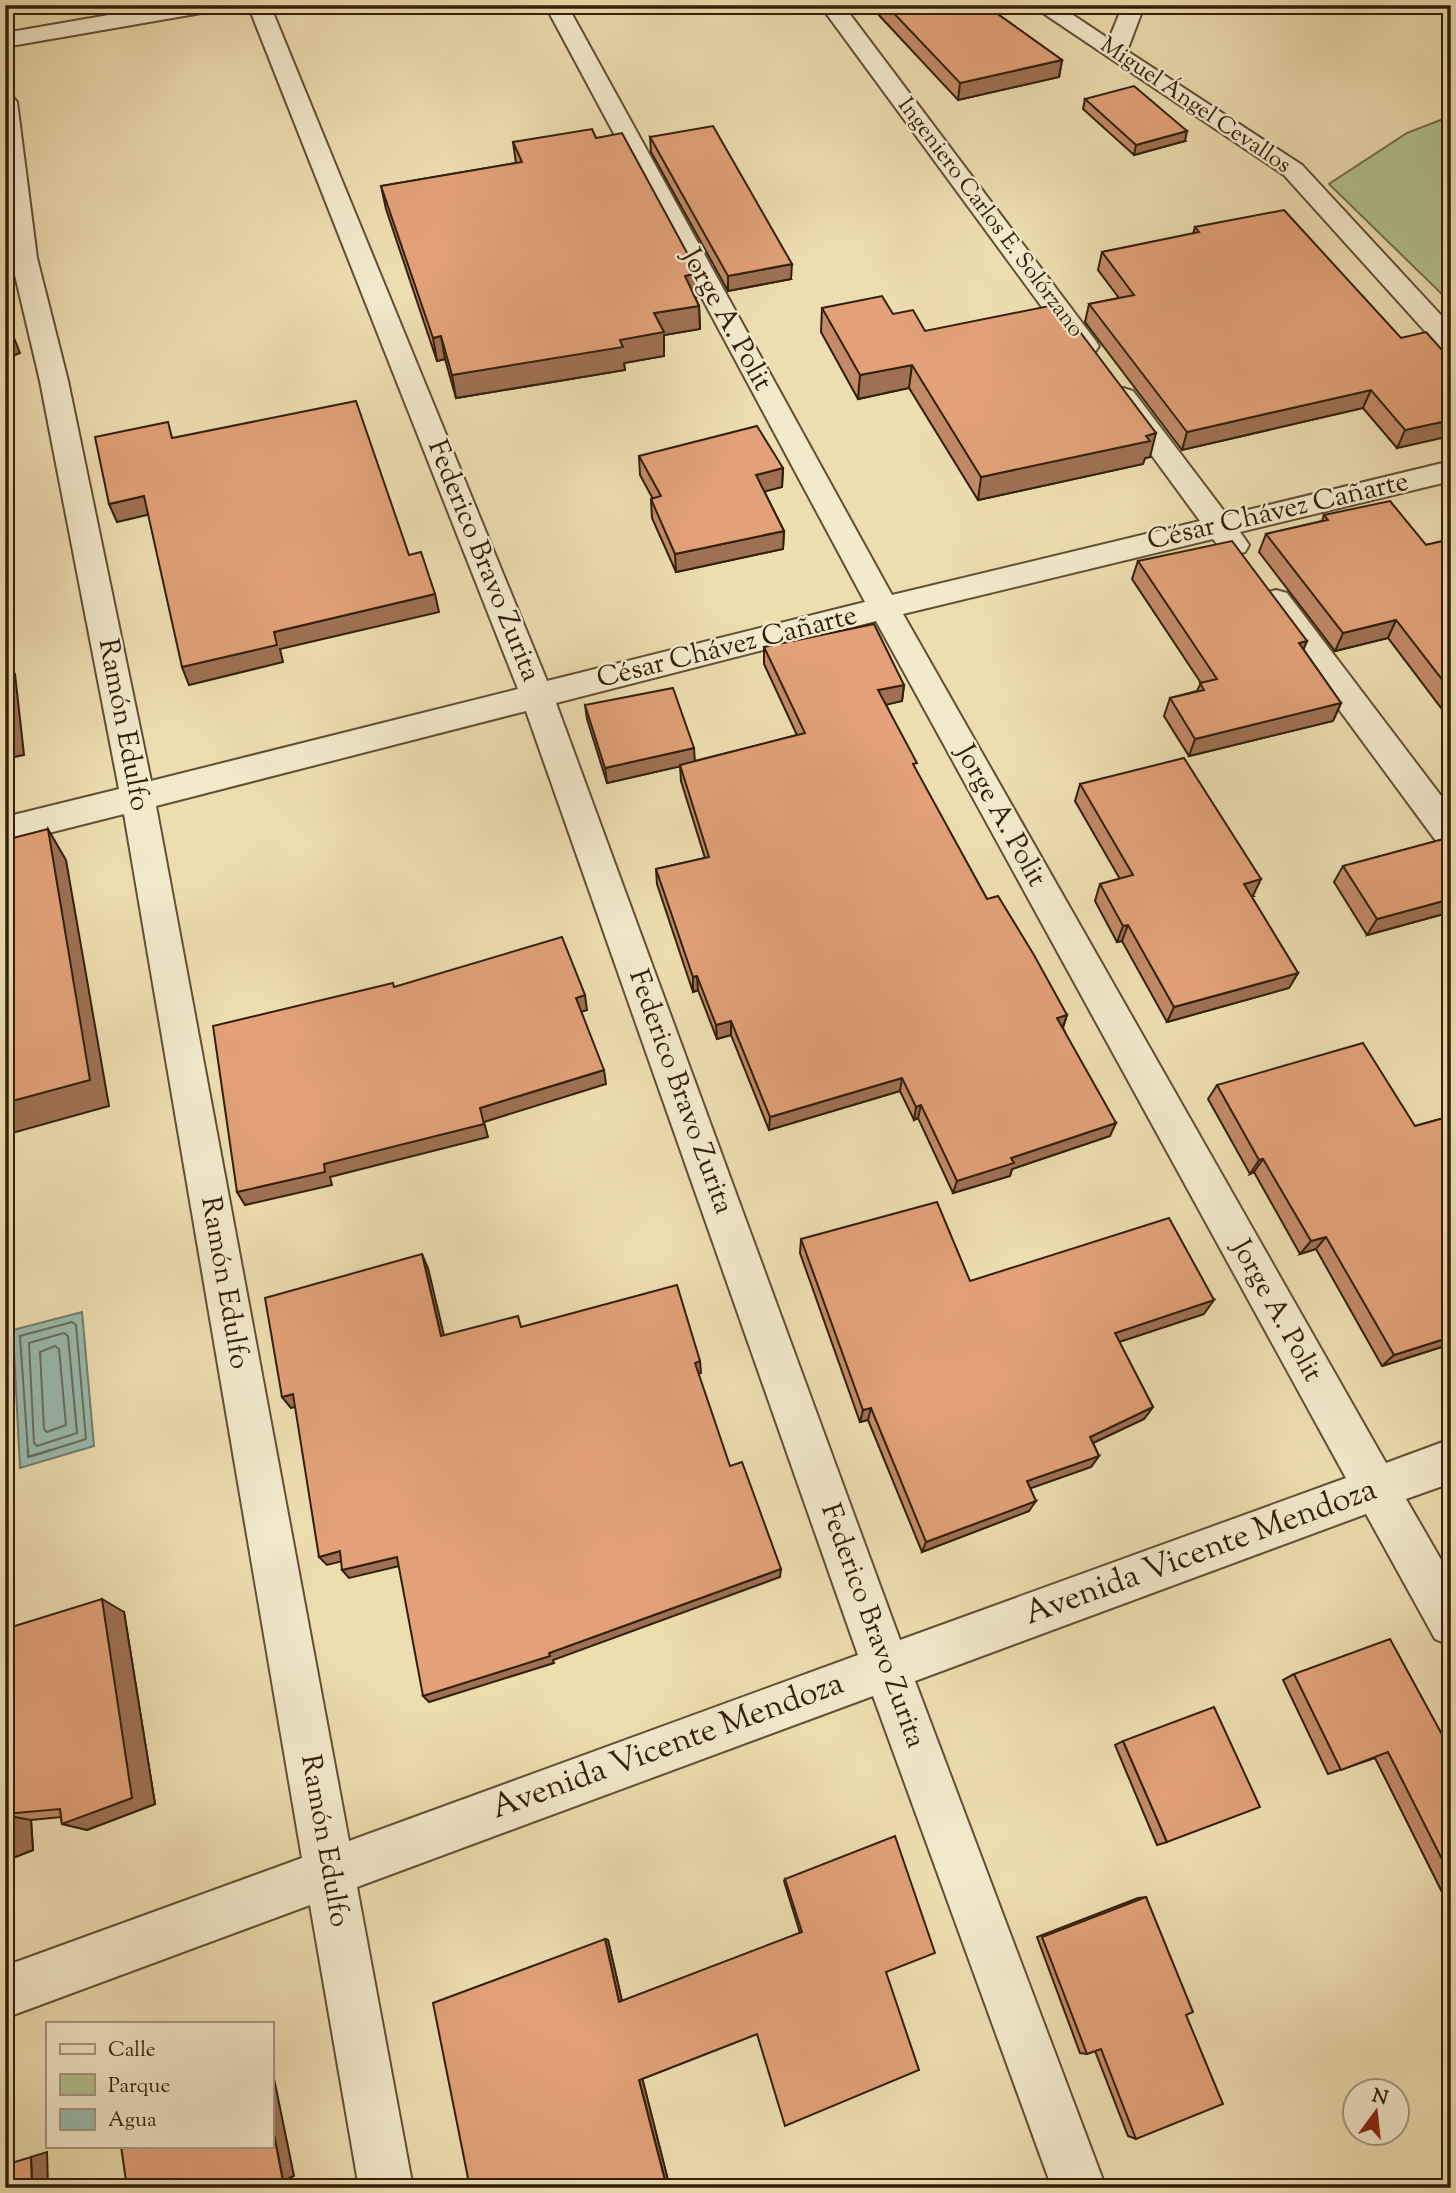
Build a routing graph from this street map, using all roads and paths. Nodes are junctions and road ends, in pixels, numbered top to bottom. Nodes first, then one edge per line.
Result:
1 (207, 5) edge
2 (259, 5) edge
3 (556, 5) edge
4 (831, 5) edge
5 (1042, 5) edge
6 (1144, 5) edge
7 (5, 40) edge
8 (1115, 52) junction
9 (5, 102) edge
10 (1451, 343) edge
11 (1451, 471) edge
12 (1219, 525) junction
13 (884, 608) junction
14 (537, 695) junction
15 (138, 798) junction
16 (5, 831) edge
17 (1451, 835) edge
18 (1451, 1461) edge
19 (1376, 1489) junction
20 (1451, 1623) edge
21 (886, 1667) junction
22 (330, 1873) junction
23 (5, 1992) edge
24 (386, 2188) edge
25 (1079, 2188) edge

1 - 7 street
2 - 14 street, Federico Bravo Zurita
3 - 13 street, Jorge A. Polit
4 - 12 street, Ingeniero Carlos E. Solórzano
5 - 8 street, Miguel Ángel Cevallos
6 - 8 street
8 - 10 street, Miguel Ángel Cevallos
9 - 15 street, Ramón Edulfo
11 - 12 street, César Chávez Cañarte
12 - 13 street, César Chávez Cañarte
12 - 17 street, Ingeniero Carlos E. Solórzano
13 - 14 street, César Chávez Cañarte
13 - 19 street, Jorge A. Polit
14 - 15 street, César Chávez Cañarte
14 - 21 street, Federico Bravo Zurita
15 - 16 street, César Chávez Cañarte
15 - 22 street, Ramón Edulfo
18 - 19 street, Avenida Vicente Mendoza
19 - 20 street, Jorge A. Polit
19 - 21 street, Avenida Vicente Mendoza
21 - 22 street, Avenida Vicente Mendoza
21 - 25 street, Federico Bravo Zurita
22 - 23 street, Avenida Vicente Mendoza
22 - 24 street, Ramón Edulfo

